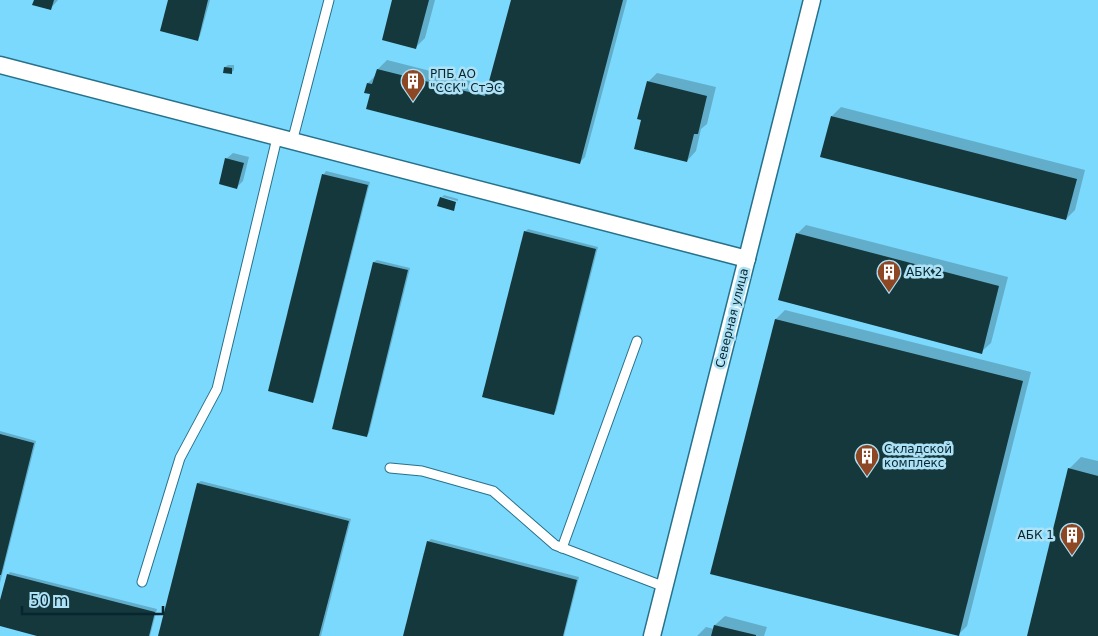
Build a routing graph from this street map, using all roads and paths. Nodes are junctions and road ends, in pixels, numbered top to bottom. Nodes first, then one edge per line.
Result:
1 (329, 0) edge
2 (812, 0) edge
3 (0, 65) edge
4 (284, 140) junction
5 (747, 259) junction
6 (637, 340) dead end
7 (390, 468) dead end
8 (562, 548) junction
9 (142, 582) dead end
10 (665, 588) junction
11 (652, 636) edge

1 - 4 lane
2 - 5 street, Северная улица
3 - 4 street
4 - 5 street
4 - 9 lane
5 - 10 street, Северная улица
6 - 8 lane
7 - 8 lane
8 - 10 lane
10 - 11 street, Северная улица

